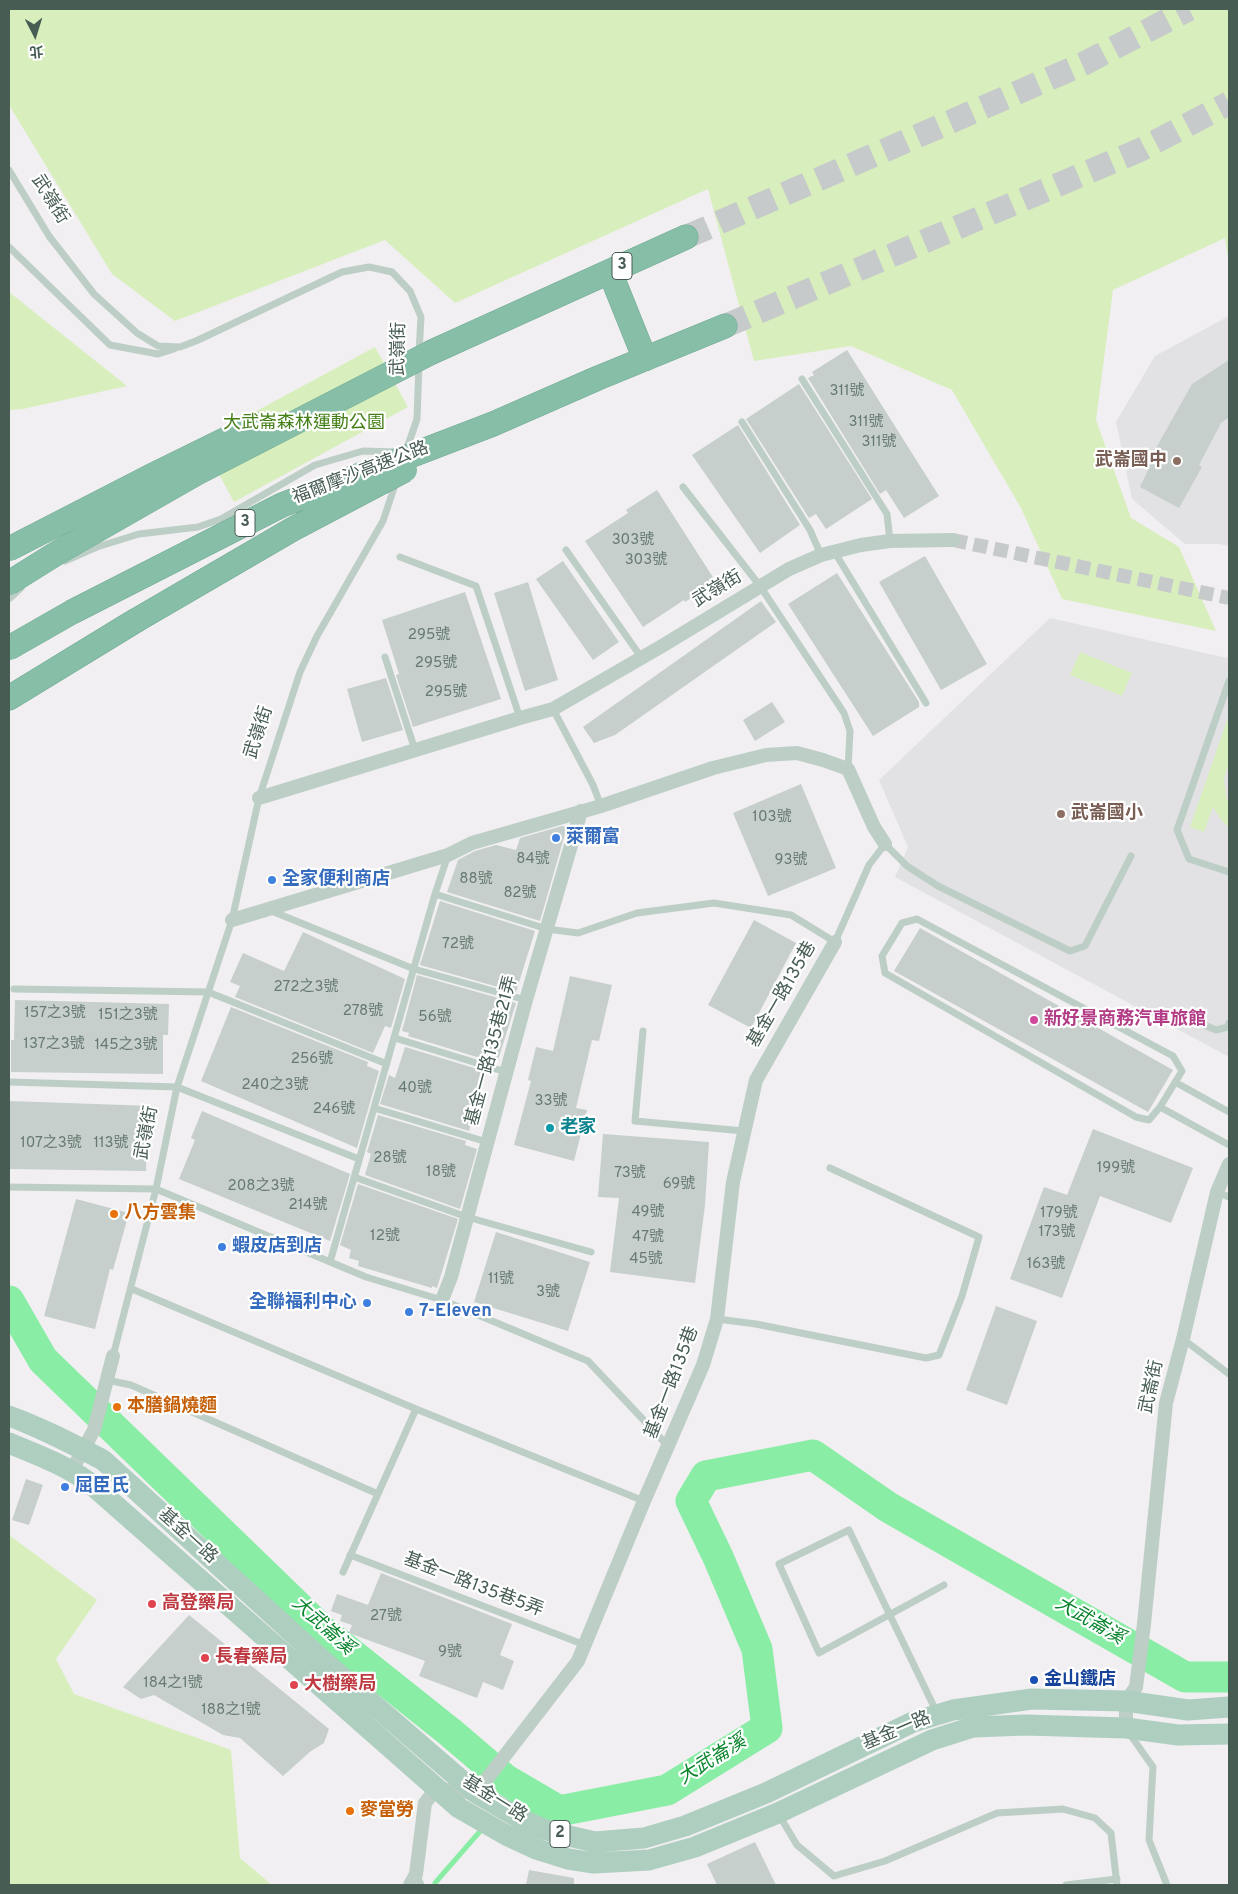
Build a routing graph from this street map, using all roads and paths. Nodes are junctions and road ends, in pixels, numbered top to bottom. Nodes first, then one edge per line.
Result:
1 (9, 170) edge
2 (686, 236) tunnel mouth
3 (9, 247) edge
4 (610, 272) junction
5 (725, 326) tunnel mouth
6 (180, 347) junction
7 (432, 352) junction
8 (645, 359) junction
9 (802, 379) dead end
10 (742, 422) dead end
11 (493, 424) junction
12 (406, 453) junction
13 (683, 487) dead end
14 (953, 540) tunnel mouth
15 (890, 541) junction
16 (9, 549) edge
17 (566, 550) dead end
18 (828, 553) junction
19 (400, 557) dead end
20 (62, 563) dead end
21 (20, 582) edge
22 (760, 586) junction
23 (9, 599) edge
24 (134, 621) junction
25 (9, 648) edge
26 (385, 657) dead end
27 (642, 657) junction
28 (1229, 681) edge
29 (9, 691) edge
30 (9, 698) edge
31 (926, 703) dead end
32 (553, 709) junction
33 (520, 718) junction
34 (415, 750) junction
35 (848, 769) junction
36 (259, 798) junction
37 (601, 806) junction
38 (582, 812) junction
39 (886, 844) junction
40 (448, 855) junction
41 (1132, 856) dead end
42 (1229, 872) edge
43 (435, 894) junction
44 (268, 909) junction
45 (232, 920) junction
46 (547, 929) junction
47 (835, 942) junction
48 (414, 969) junction
49 (14, 989) dead end
50 (208, 992) junction
51 (526, 1000) junction
52 (1181, 1015) dead end
53 (1229, 1023) edge
54 (643, 1031) dead end
55 (395, 1038) junction
56 (387, 1064) junction
57 (506, 1072) junction
58 (9, 1082) edge
59 (1175, 1082) junction
60 (177, 1087) junction
61 (374, 1108) junction
62 (1160, 1108) junction
63 (1229, 1112) edge
64 (744, 1131) junction
65 (487, 1142) junction
66 (1229, 1145) edge
67 (359, 1160) junction
68 (1229, 1164) edge
69 (830, 1168) dead end
70 (354, 1177) junction
71 (9, 1187) edge
72 (156, 1189) junction
73 (1223, 1194) edge
74 (467, 1217) junction
75 (590, 1252) dead end
76 (330, 1262) junction
77 (132, 1289) junction
78 (442, 1300) junction
79 (717, 1319) junction
80 (1184, 1340) junction
81 (113, 1356) joint
82 (1229, 1374) edge
83 (107, 1380) junction
84 (416, 1409) junction
85 (9, 1416) edge
86 (9, 1443) edge
87 (668, 1447) junction
88 (83, 1450) junction
89 (72, 1470) junction
90 (378, 1494) junction
91 (644, 1501) junction
92 (350, 1555) junction
93 (343, 1572) dead end
94 (944, 1585) dead end
95 (890, 1615) junction
96 (585, 1645) junction
97 (1131, 1694) junction
98 (1229, 1707) edge
99 (937, 1714) junction
100 (1126, 1728) junction
101 (1229, 1734) edge
102 (481, 1786) junction
103 (436, 1789) junction
104 (778, 1813) junction
105 (416, 1881) edge
106 (1117, 1882) edge
107 (1066, 1885) edge
108 (1167, 1885) edge

1 - 6 lane, 武嶺街
2 - 4 highway, 3
3 - 6 lane
4 - 7 highway, 3
4 - 8 highway
5 - 8 highway, 福爾摩沙高速公路 / 3
6 - 12 lane, 武嶺街
7 - 16 highway, bridge
7 - 21 highway, 3, bridge
8 - 11 highway, 福爾摩沙高速公路 / 3
9 - 15 lane
10 - 18 lane
11 - 24 highway, bridge
11 - 25 highway, 福爾摩沙高速公路 / 3, bridge
12 - 20 lane
12 - 36 lane, 武嶺街
13 - 22 lane
14 - 15 street, 武嶺街
15 - 18 street, 武嶺街
17 - 27 lane
18 - 22 street, 武嶺街
18 - 31 lane
19 - 33 lane
21 - 23 lane
22 - 27 street, 武嶺街
22 - 35 lane
24 - 29 highway
24 - 30 highway
26 - 34 lane
27 - 32 street, 武嶺街
28 - 42 lane
32 - 33 street, 武嶺街
32 - 37 lane
33 - 34 street, 武嶺街
34 - 36 street, 武嶺街
35 - 37 street
35 - 39 street
36 - 45 lane, 武嶺街
37 - 38 street
38 - 40 street
38 - 46 street, 基金一路135巷21弄
39 - 41 lane
39 - 47 lane
40 - 43 lane
40 - 44 street
43 - 46 lane
43 - 48 lane
44 - 45 street
44 - 48 lane
45 - 50 lane, 武嶺街
46 - 47 lane
46 - 51 street, 基金一路135巷21弄
47 - 64 street, 基金一路135巷
48 - 51 lane
48 - 55 lane
49 - 50 lane
50 - 56 lane
50 - 60 lane, 武嶺街
51 - 57 street, 基金一路135巷21弄
52 - 53 lane
54 - 64 lane
55 - 56 lane
55 - 57 lane
56 - 61 lane
57 - 65 street, 基金一路135巷21弄
58 - 60 lane
59 - 62 lane
59 - 62 lane
59 - 63 lane
60 - 67 lane
60 - 72 lane, 武嶺街
61 - 65 lane
61 - 67 lane
62 - 66 lane
64 - 79 street, 基金一路135巷
65 - 74 street, 基金一路135巷21弄
67 - 70 lane
68 - 73 street, 武崙街
69 - 79 lane
70 - 74 lane
70 - 76 lane
71 - 72 lane
72 - 76 lane
72 - 77 lane, 武嶺街
73 - 80 street, 武崙街
74 - 75 lane
74 - 78 street, 基金一路135巷21弄
76 - 78 lane
77 - 81 lane, 武嶺街
77 - 84 lane
78 - 87 lane
79 - 87 street, 基金一路135巷
80 - 82 lane
80 - 97 street, 武崙街
81 - 83 street
83 - 88 street
83 - 90 lane
84 - 90 lane
84 - 91 lane
85 - 88 main road, 基金一路 / 2
86 - 89 main road, 基金一路 / 2
87 - 91 street, 基金一路135巷
88 - 89 street
88 - 102 main road, 基金一路 / 2
89 - 103 main road, 基金一路 / 2
90 - 92 lane
91 - 96 street, 基金一路135巷
92 - 93 lane
92 - 96 lane, 基金一路135巷5弄
94 - 95 lane
95 - 95 lane
95 - 99 lane
96 - 102 street, 基金一路135巷
97 - 98 main road, 基金一路 / 2
97 - 99 main road, 基金一路 / 2
97 - 100 street, 武崙街
99 - 102 main road, 基金一路 / 2
100 - 101 main road, 基金一路 / 2
100 - 104 main road, 基金一路 / 2
100 - 108 lane
102 - 103 street
103 - 104 main road, 基金一路 / 2
103 - 105 street
104 - 106 lane
106 - 107 lane

